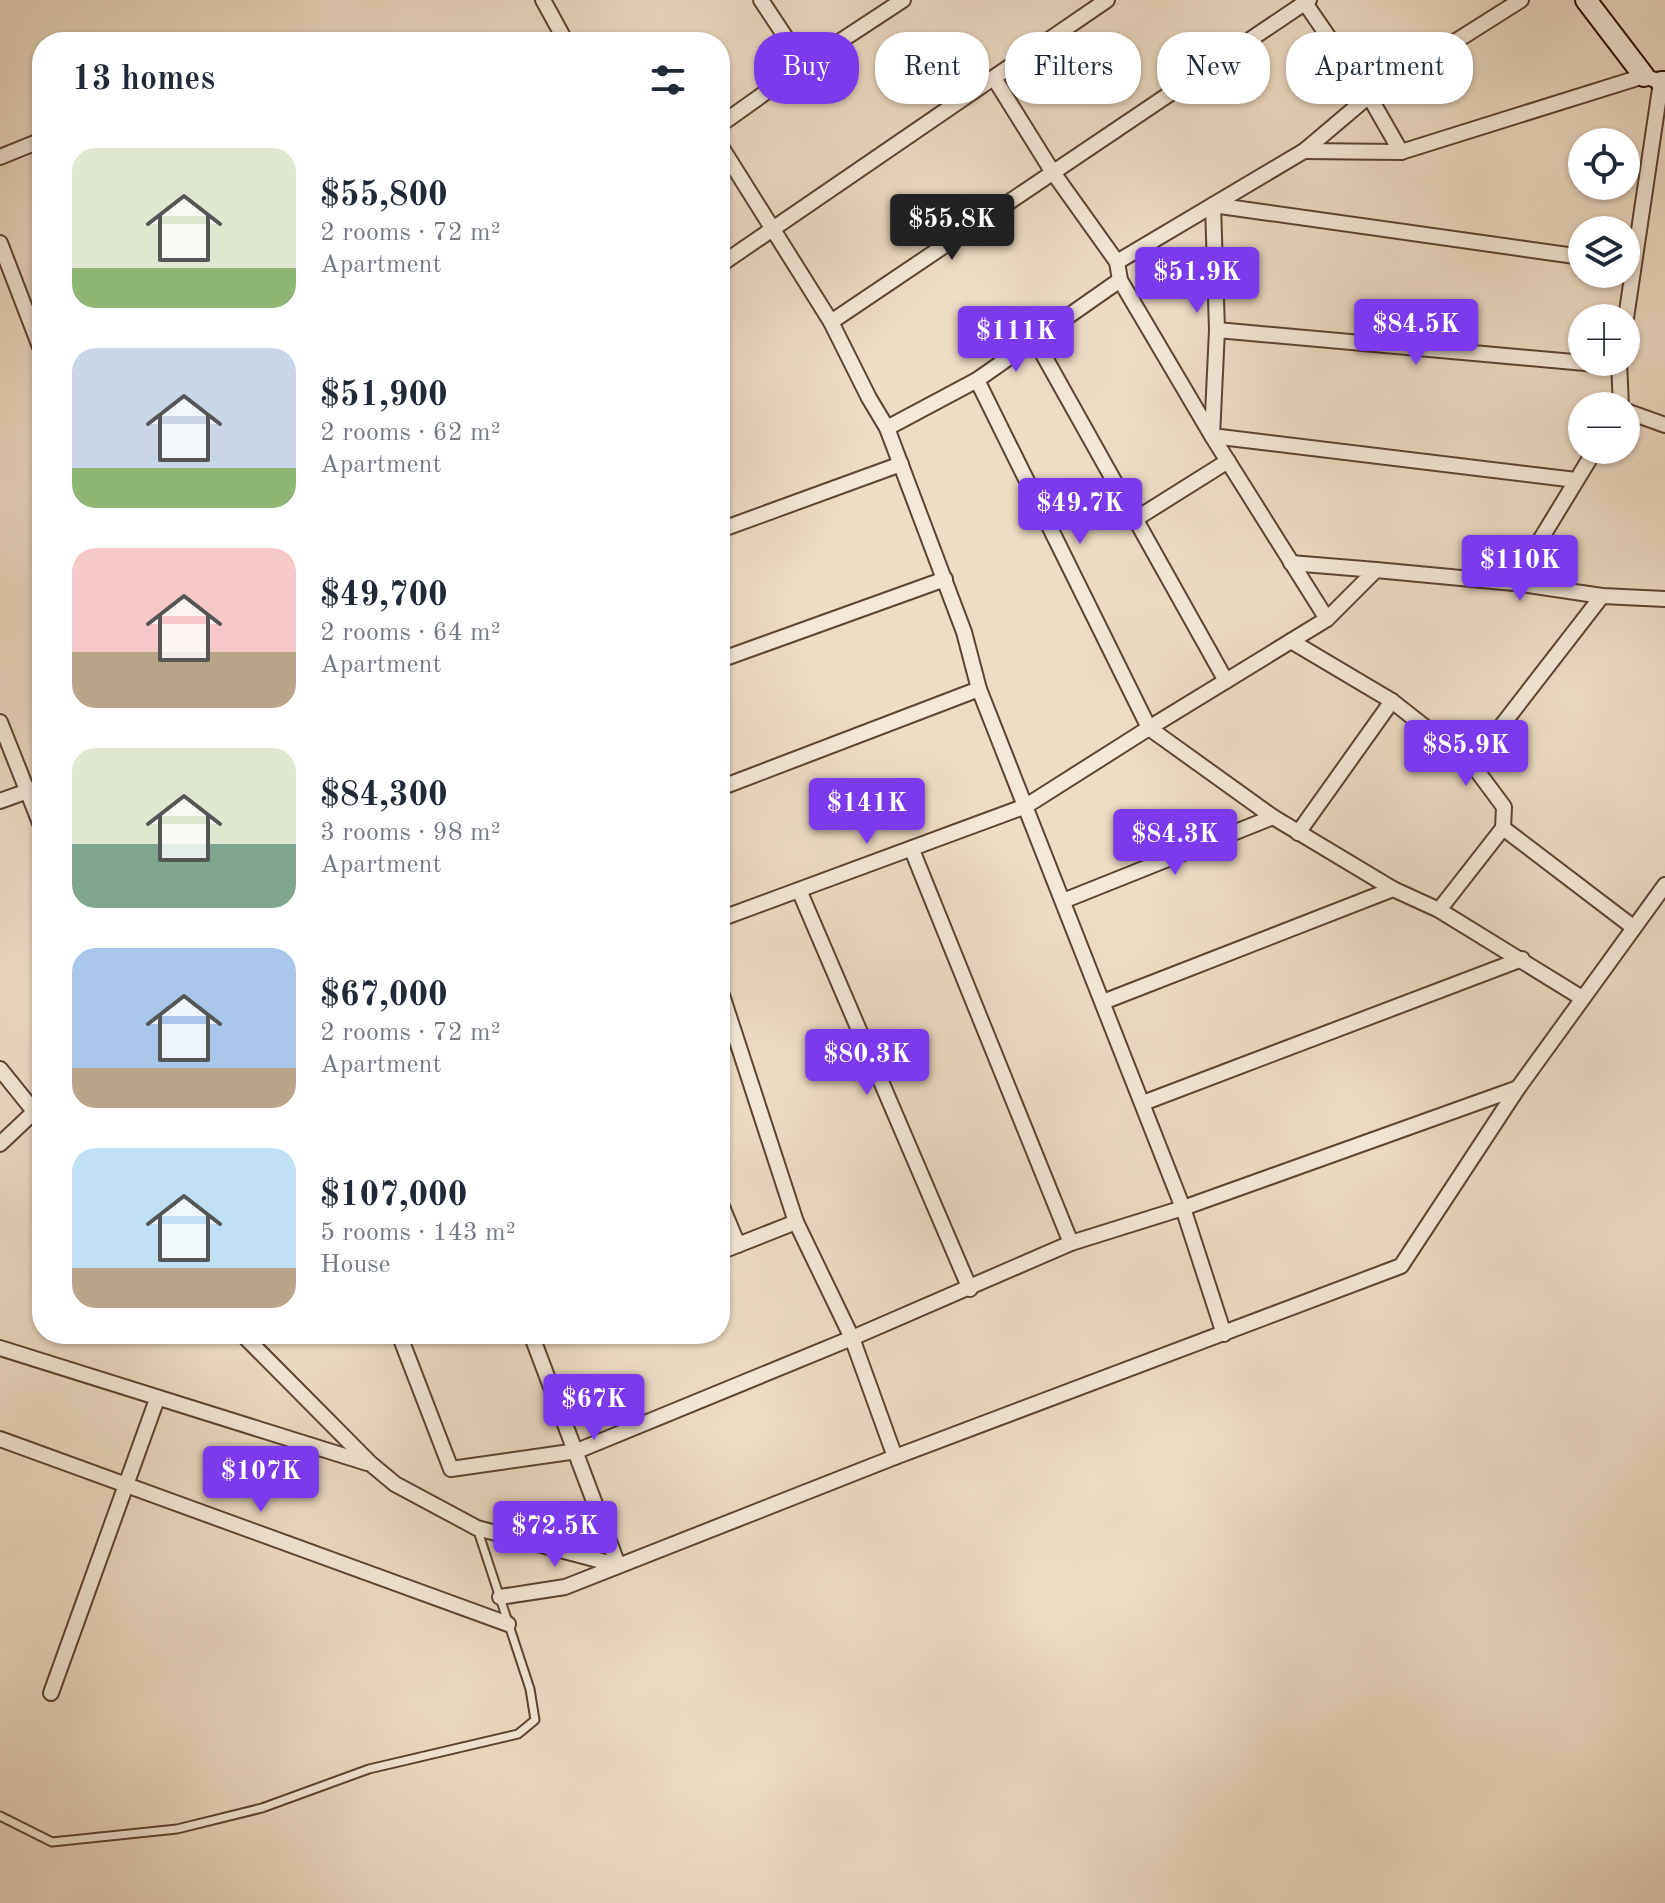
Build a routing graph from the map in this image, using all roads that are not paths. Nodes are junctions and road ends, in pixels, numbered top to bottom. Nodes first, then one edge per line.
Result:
1 (543, 0) edge
2 (761, 0) edge
3 (903, 0) edge
4 (1107, 0) edge
5 (1521, 0) edge
6 (1586, 0) edge
7 (1305, 1) edge
8 (561, 32) edge
9 (782, 32) edge
10 (854, 32) edge
11 (1326, 32) edge
12 (1470, 32) edge
13 (994, 78) junction
14 (1657, 80) edge
15 (754, 101) edge
16 (1360, 104) edge
17 (1374, 104) edge
18 (730, 118) edge
19 (32, 144) edge
20 (1304, 151) junction
21 (1401, 152) junction
22 (0, 157) edge
23 (730, 161) edge
24 (1052, 171) junction
25 (1213, 205) junction
26 (1637, 216) edge
27 (773, 230) junction
28 (0, 243) edge
29 (1568, 255) edge
30 (730, 258) edge
31 (1117, 262) junction
32 (1120, 280) junction
33 (831, 322) junction
34 (32, 326) edge
35 (1217, 330) junction
36 (1034, 338) junction
37 (1568, 360) edge
38 (977, 380) junction
39 (1640, 416) edge
40 (1665, 425) edge
41 (887, 428) junction
42 (1212, 436) junction
43 (1228, 461) junction
44 (901, 464) junction
45 (1586, 464) edge
46 (1576, 480) junction
47 (1134, 520) junction
48 (730, 526) edge
49 (1291, 563) junction
50 (1376, 570) junction
51 (945, 579) junction
52 (1514, 583) junction
53 (1602, 596) junction
54 (1665, 599) edge
55 (1327, 619) junction
56 (1291, 641) junction
57 (730, 656) edge
58 (1226, 681) junction
59 (979, 689) junction
60 (1392, 701) junction
61 (0, 722) edge
62 (1149, 728) junction
63 (1472, 764) junction
64 (32, 782) edge
65 (730, 784) edge
66 (32, 789) edge
67 (0, 801) edge
68 (1026, 806) junction
69 (1273, 817) junction
70 (1503, 828) junction
71 (1298, 833) junction
72 (912, 850) junction
73 (1665, 885) edge
74 (1393, 889) junction
75 (799, 890) junction
76 (1063, 901) junction
77 (1439, 910) junction
78 (730, 915) edge
79 (1633, 927) junction
80 (1522, 959) junction
81 (1582, 998) junction
82 (1103, 1002) junction
83 (730, 1024) edge
84 (735, 1041) junction
85 (730, 1043) edge
86 (0, 1069) edge
87 (1518, 1088) junction
88 (1143, 1103) junction
89 (32, 1109) edge
90 (32, 1121) edge
91 (0, 1144) edge
92 (1183, 1208) junction
93 (796, 1222) junction
94 (730, 1226) edge
95 (1071, 1243) junction
96 (738, 1245) junction
97 (730, 1248) edge
98 (970, 1289) junction
99 (1224, 1334) junction
100 (852, 1338) junction
101 (252, 1344) edge
102 (403, 1344) edge
103 (535, 1344) edge
104 (0, 1348) edge
105 (157, 1399) junction
106 (0, 1439) edge
107 (577, 1451) junction
108 (895, 1457) junction
109 (371, 1464) junction
110 (126, 1485) junction
111 (477, 1528) junction
112 (618, 1565) junction
113 (500, 1597) junction
114 (508, 1624) junction
115 (51, 1693) dead end
116 (0, 1816) edge

1 - 8 street
2 - 9 street
3 - 10 street
4 - 13 street
5 - 12 street
6 - 14 street
7 - 11 street
7 - 24 street
13 - 24 street
13 - 27 street
14 - 21 street
14 - 26 street
15 - 18 street
16 - 20 street
17 - 21 street
19 - 22 street
20 - 21 street
20 - 25 street
23 - 27 street
24 - 31 street
24 - 33 street
25 - 29 street
25 - 31 street
25 - 35 street
27 - 30 street
27 - 33 street
28 - 34 street
31 - 32 street
32 - 36 street
32 - 42 street
33 - 41 street
35 - 37 street
35 - 42 street
36 - 38 street
36 - 47 street
38 - 41 street
38 - 62 street
39 - 40 street
41 - 44 street
42 - 43 street
42 - 46 street
43 - 47 street
43 - 49 street
44 - 48 street
44 - 51 street
45 - 46 street
46 - 52 street
47 - 58 street
49 - 50 street
49 - 55 street
50 - 52 street
50 - 55 street
51 - 57 street
51 - 59 street
52 - 53 street
53 - 54 street
53 - 63 street
55 - 56 street
56 - 58 street
56 - 60 street
58 - 62 street
59 - 65 street
59 - 68 street
60 - 63 street
60 - 71 street
61 - 64 street
62 - 68 street
62 - 69 street
63 - 70 street
66 - 67 street
68 - 72 street
68 - 76 street
69 - 71 street
69 - 76 street
70 - 77 street
70 - 79 street
71 - 74 street
72 - 75 street
72 - 95 street
73 - 79 street
74 - 77 street
74 - 82 street
75 - 78 street
75 - 98 street
76 - 82 street
77 - 80 street
79 - 81 street
80 - 81 street
80 - 88 street
81 - 87 street
82 - 88 street
83 - 84 street
84 - 85 street
84 - 93 street
86 - 89 street
87 - 92 street
87 - 99 street
88 - 92 street
90 - 91 street
92 - 95 street
92 - 99 street
93 - 96 street
93 - 100 street
94 - 96 street
95 - 98 street
96 - 97 street
98 - 100 street
99 - 108 street
100 - 107 street
100 - 108 street
101 - 109 street
102 - 107 street
103 - 107 street
104 - 105 street
105 - 109 street
105 - 110 street
106 - 110 street
107 - 112 street
108 - 112 street
109 - 111 street
110 - 114 street
110 - 115 street
111 - 112 street
111 - 113 lane
112 - 113 street
113 - 114 lane
114 - 116 lane

